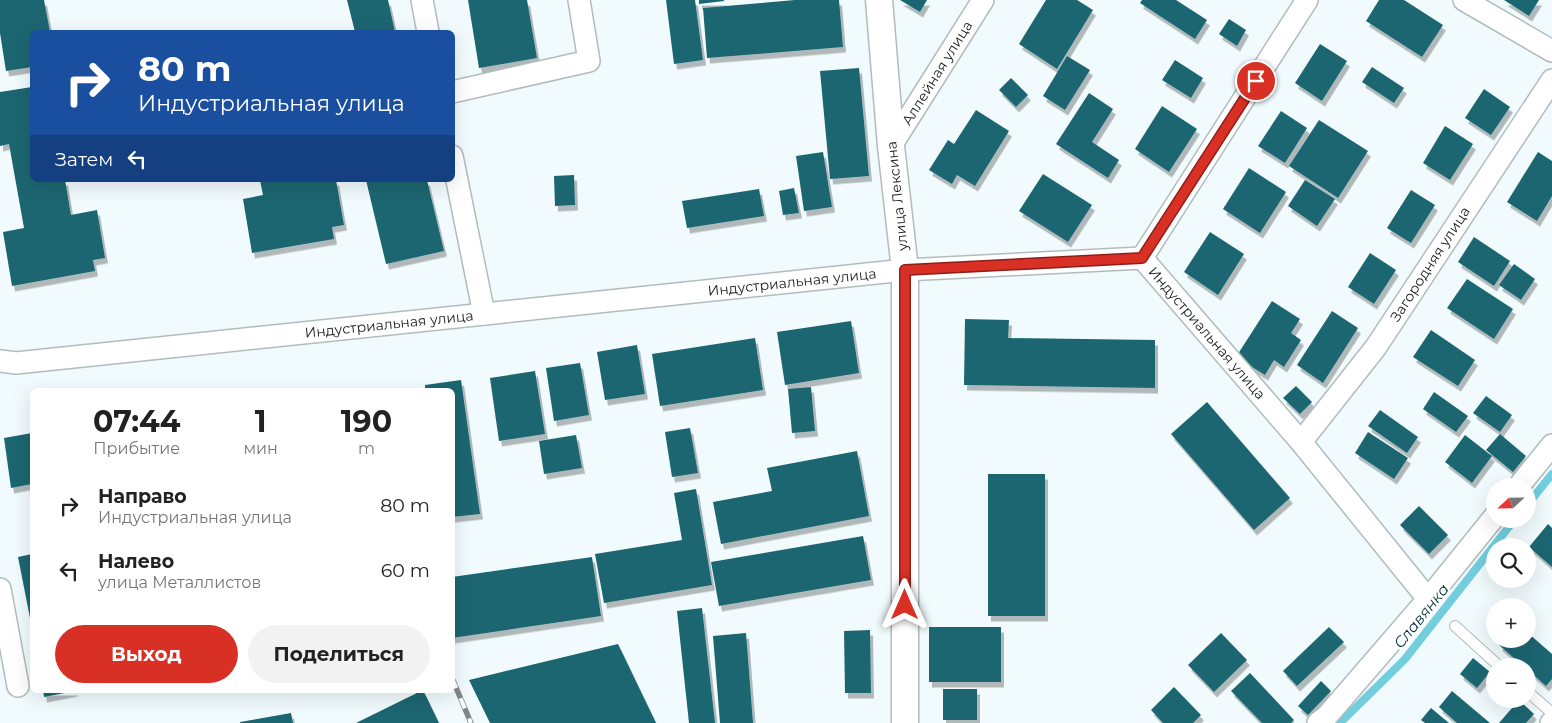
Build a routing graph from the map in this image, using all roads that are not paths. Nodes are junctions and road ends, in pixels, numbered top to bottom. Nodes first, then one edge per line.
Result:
1 (422, 0) edge
2 (579, 0) edge
3 (879, 0) edge
4 (983, 0) edge
5 (1308, 0) edge
6 (1464, 0) edge
7 (428, 30) edge
8 (1552, 51) edge
9 (1552, 80) edge
10 (455, 91) edge
11 (891, 146) junction
12 (455, 171) edge
13 (1142, 258) junction
14 (905, 270) junction
15 (484, 314) junction
16 (0, 361) edge
17 (1301, 442) junction
18 (1552, 444) edge
19 (1525, 478) edge
20 (1486, 527) edge
21 (0, 589) edge
22 (1428, 599) junction
23 (1454, 626) dead end
24 (1490, 658) edge
25 (18, 686) dead end
26 (1536, 699) edge
27 (1552, 713) edge
28 (905, 723) edge
29 (1318, 723) edge

1 - 7 street
2 - 10 street
3 - 11 street, улица Лексина
4 - 11 street, Аллейная улица
5 - 13 street
6 - 8 street
9 - 17 street, Загородняя улица
11 - 14 street, улица Лексина
12 - 15 street
13 - 14 street, Индустриальная улица
13 - 17 street, Индустриальная улица
14 - 15 street, Индустриальная улица
14 - 28 street, улица Лексина
15 - 16 street, Индустриальная улица
17 - 22 street, Индустриальная улица
18 - 19 street
20 - 22 street
21 - 25 street
22 - 29 street
23 - 24 lane
26 - 27 lane

